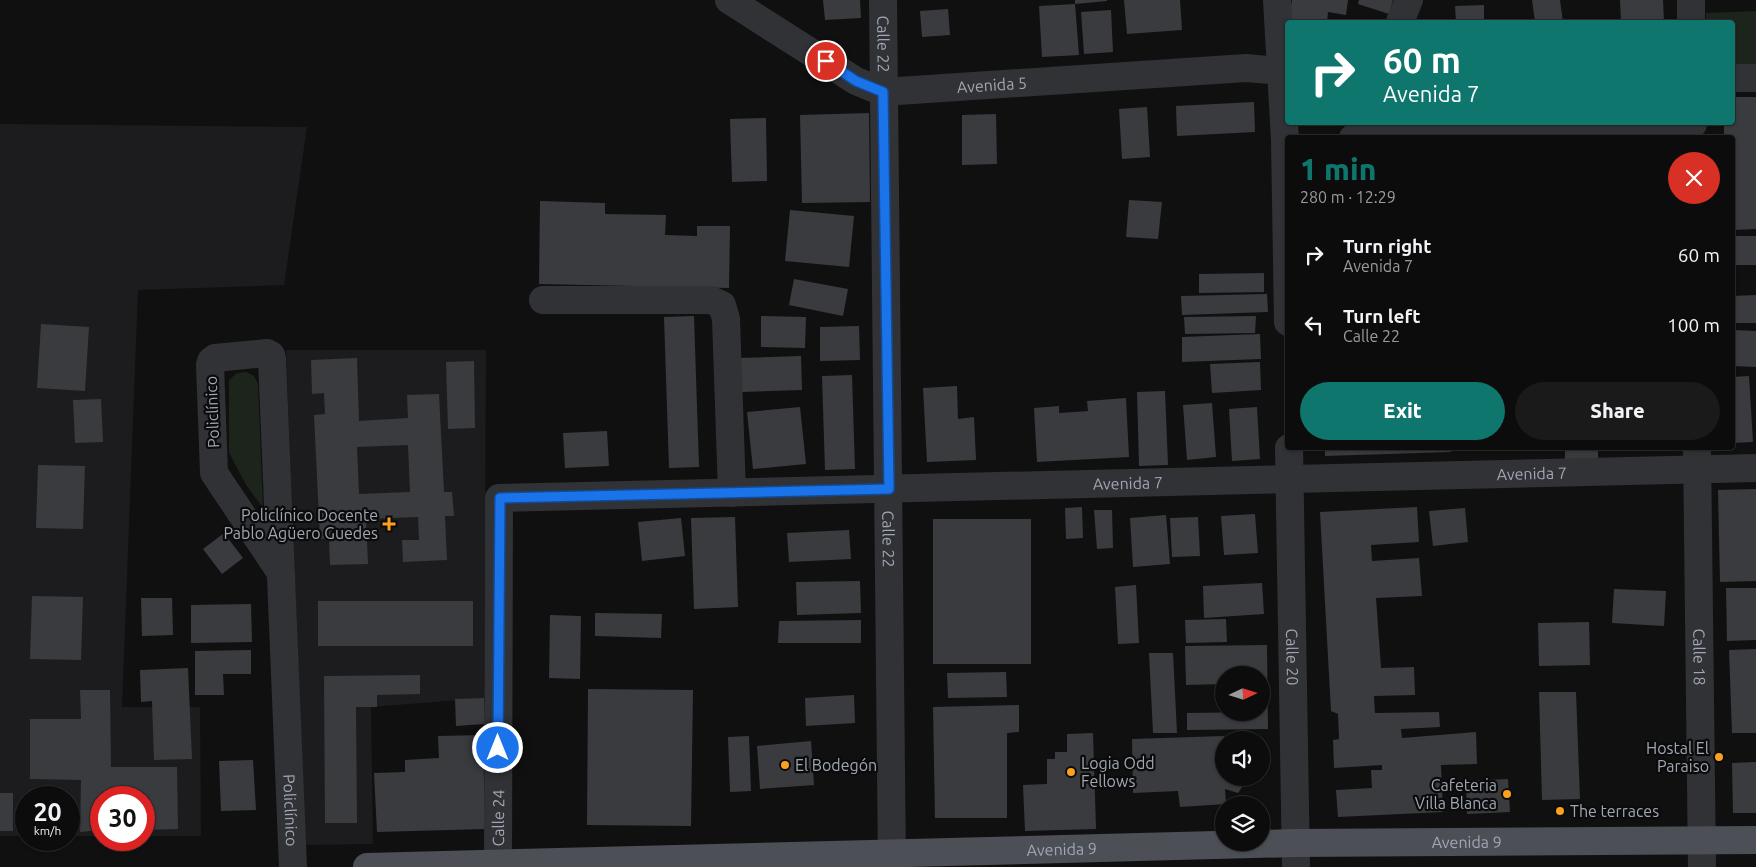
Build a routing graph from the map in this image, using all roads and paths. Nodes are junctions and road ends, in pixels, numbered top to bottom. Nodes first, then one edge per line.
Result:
1 (729, 0) edge
2 (883, 0) edge
3 (1277, 0) edge
4 (1410, 0) edge
5 (1691, 0) edge
6 (1401, 20) edge
7 (1692, 20) edge
8 (1281, 71) junction
9 (1735, 78) edge
10 (1756, 78) edge
11 (883, 92) junction
12 (1693, 128) edge
13 (1286, 135) edge
14 (1455, 135) edge
15 (543, 300) dead end
16 (1289, 450) edge
17 (1697, 458) edge
18 (1756, 468) edge
19 (1290, 480) junction
20 (889, 489) junction
21 (732, 493) junction
22 (500, 498) joint
23 (281, 573) junction
24 (1756, 840) edge
25 (1702, 854) edge
26 (1295, 855) edge
27 (892, 860) edge
28 (498, 865) edge
29 (293, 867) edge
30 (367, 867) edge

1 - 11 street, Avenida 5
2 - 11 street, Calle 22
3 - 8 street
4 - 6 street
5 - 7 street
8 - 11 street, Avenida 5
8 - 13 street
9 - 10 street
11 - 20 street, Calle 22
12 - 14 street
15 - 21 street
16 - 19 street, Calle 20
17 - 18 street, Avenida 7
17 - 19 street, Avenida 7
17 - 25 street, Calle 18
19 - 20 street, Avenida 7
19 - 26 street, Calle 20
20 - 21 street, Avenida 7
20 - 27 street, Calle 22
21 - 22 street, Avenida 7
22 - 28 street, Calle 24
23 - 23 street, Policlínico
23 - 29 street, Policlínico
24 - 25 main road, Avenida 9
25 - 26 main road, Avenida 9
26 - 27 main road, Avenida 9
27 - 28 main road, Avenida 9
28 - 30 main road, Avenida 9

